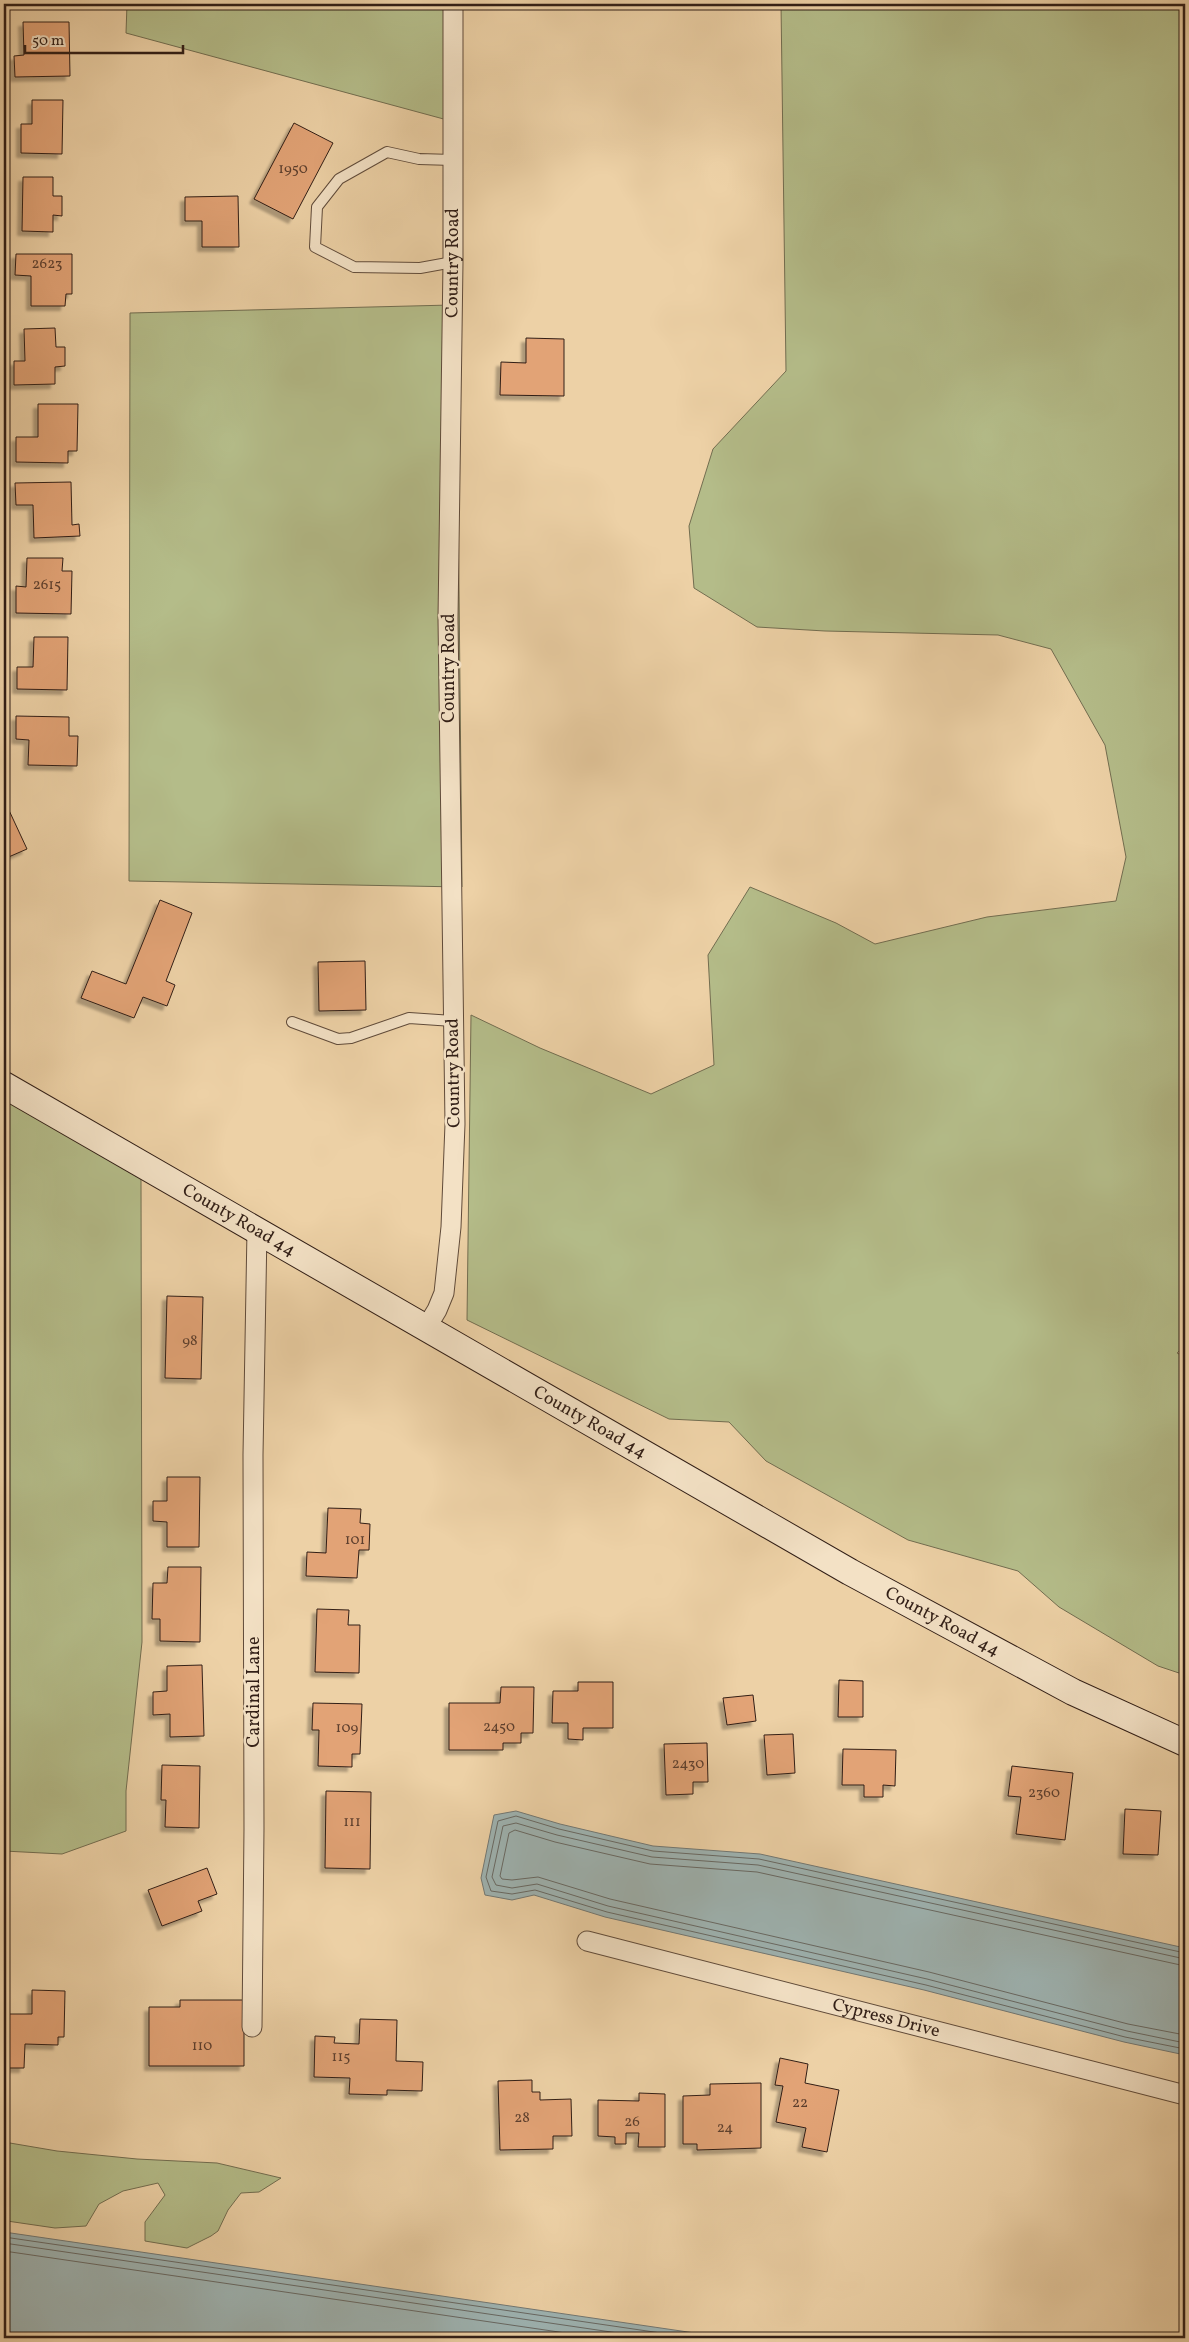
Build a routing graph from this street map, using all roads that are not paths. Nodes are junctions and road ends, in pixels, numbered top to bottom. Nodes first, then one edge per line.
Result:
1 (453, 4) edge
2 (453, 160) junction
3 (453, 262) junction
4 (453, 1021) junction
5 (292, 1022) dead end
6 (4, 1084) edge
7 (257, 1230) junction
8 (426, 1328) junction
9 (1185, 1743) edge
10 (587, 1941) dead end
11 (252, 2027) dead end
12 (1185, 2095) edge

1 - 2 street, Country Road
2 - 3 street, Country Road
2 - 3 lane
3 - 4 street, Country Road
4 - 5 lane
4 - 8 street, Country Road
6 - 7 main road, County Road 44
7 - 8 main road, County Road 44
7 - 11 street, Cardinal Lane
8 - 9 main road, County Road 44
10 - 12 street, Cypress Drive

